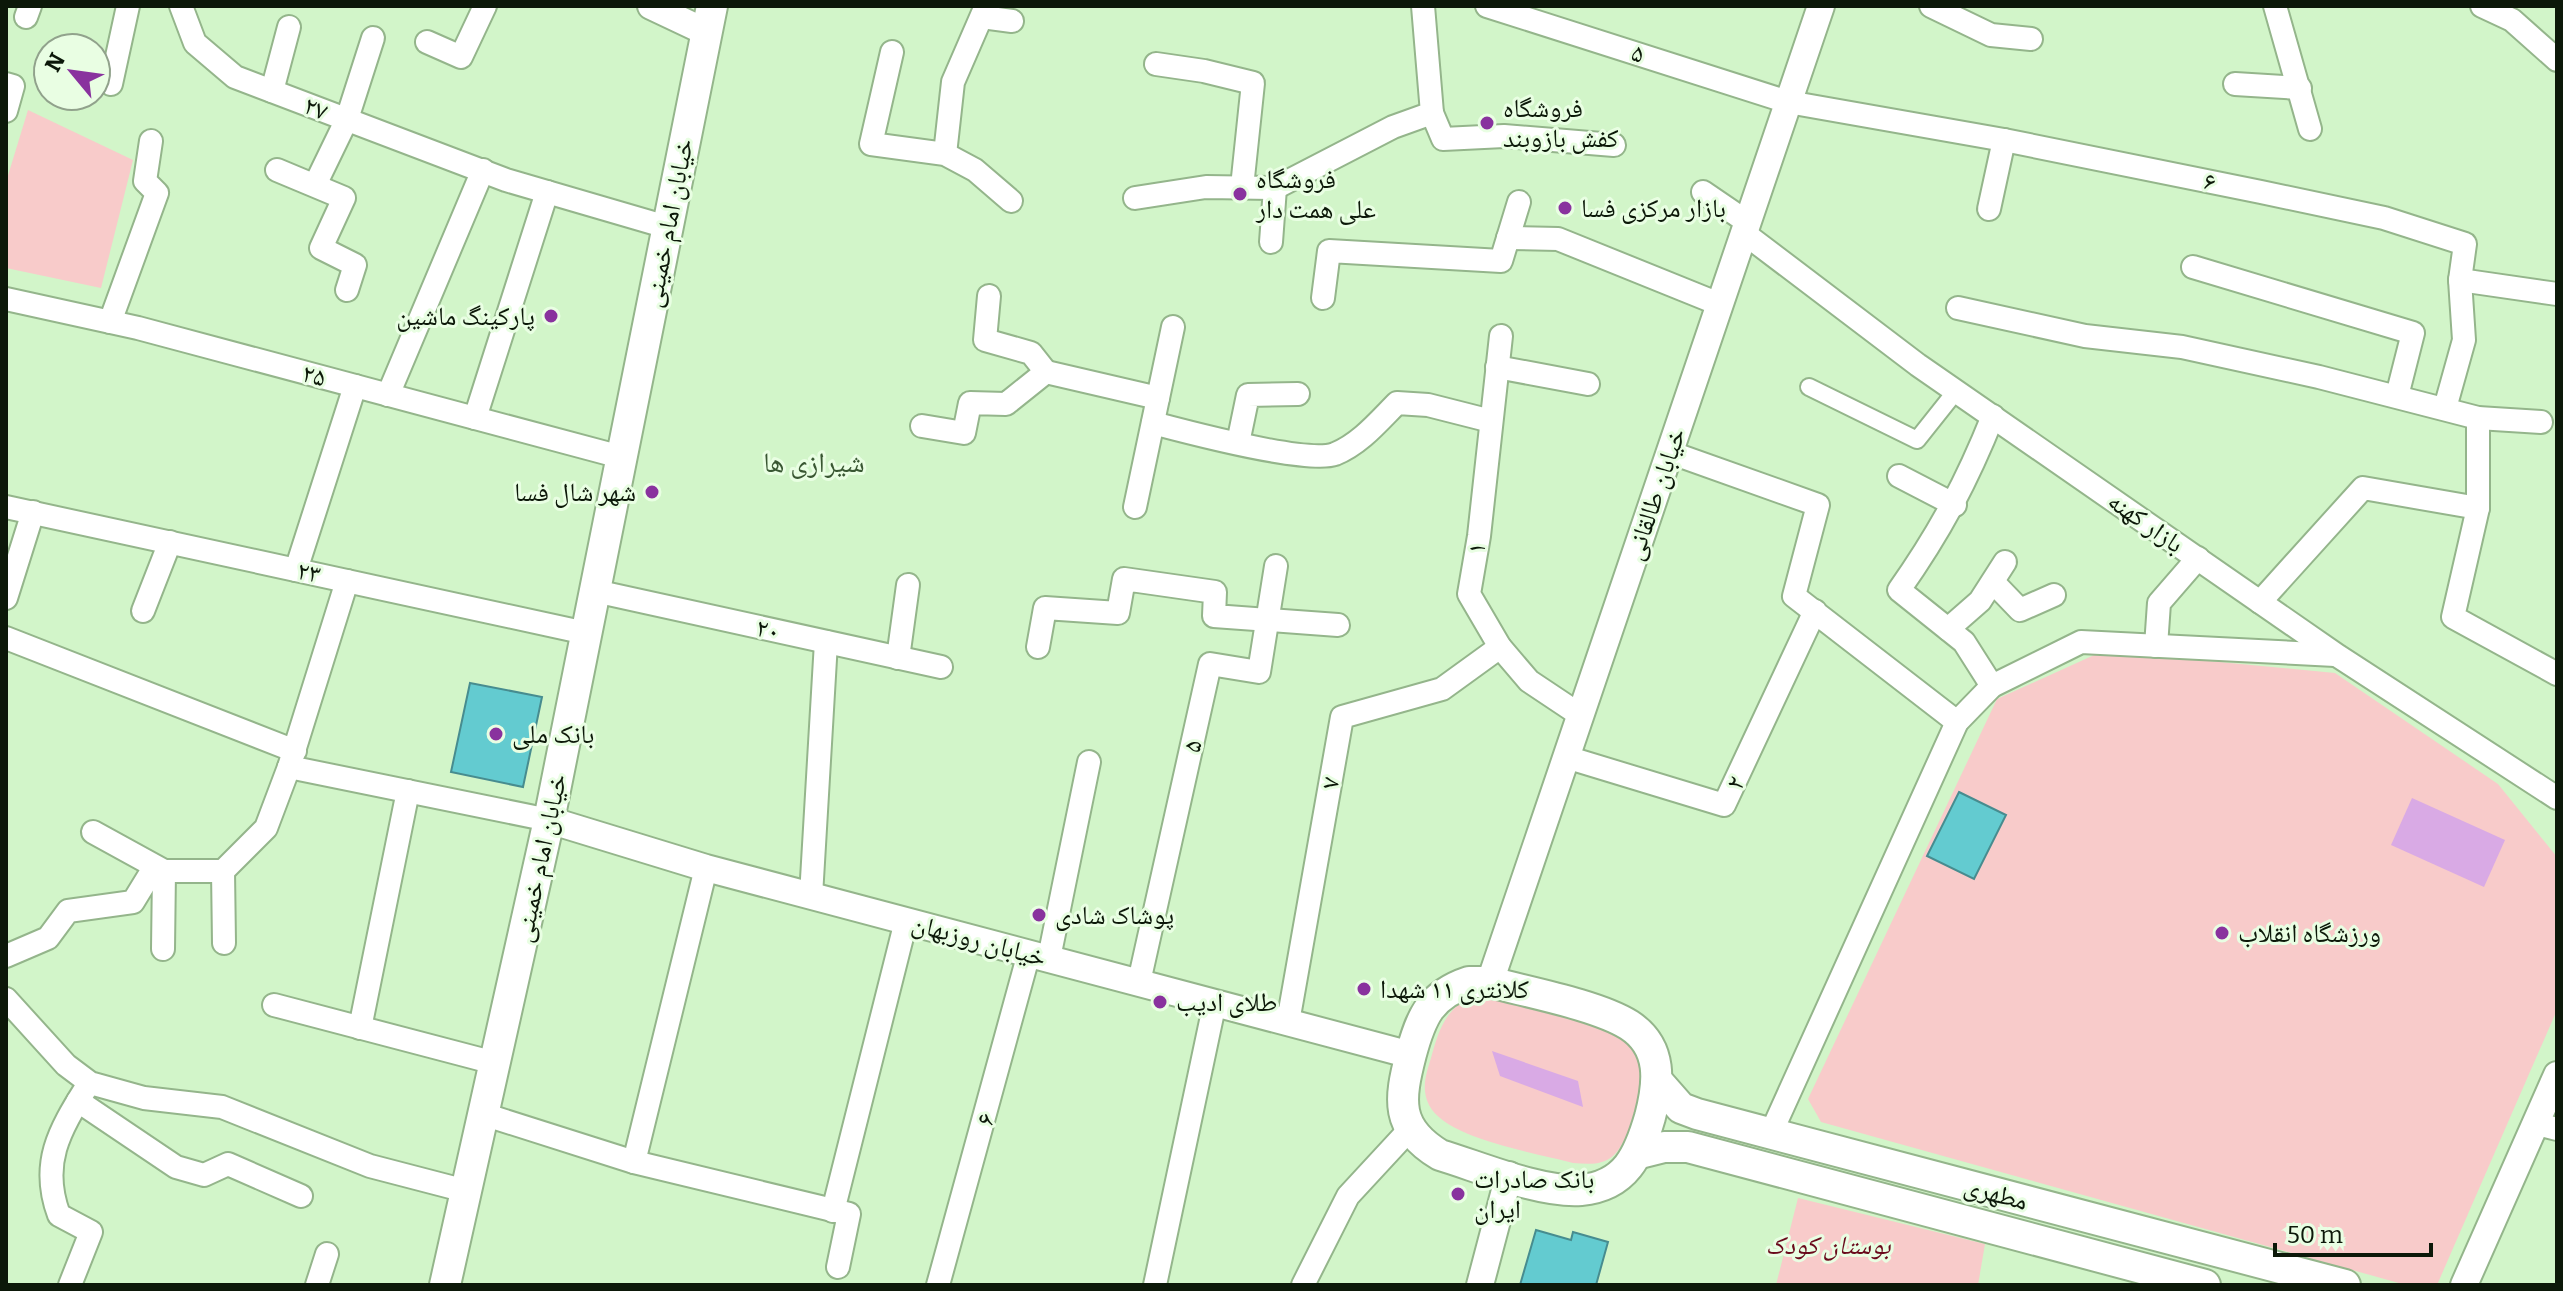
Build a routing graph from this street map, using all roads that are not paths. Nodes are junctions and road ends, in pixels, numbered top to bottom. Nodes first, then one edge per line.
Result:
1 (128, 6) edge
2 (181, 6) edge
3 (485, 6) edge
4 (651, 6) edge
5 (1423, 6) edge
6 (1487, 6) edge
7 (1821, 6) edge
8 (1931, 6) edge
9 (2275, 6) edge
10 (2482, 6) edge
11 (984, 11) edge
12 (2514, 13) edge
13 (1970, 14) edge
14 (709, 19) edge
15 (1012, 21) dead end
16 (289, 27) dead end
17 (373, 38) dead end
18 (2031, 39) dead end
19 (427, 42) dead end
20 (892, 52) dead end
21 (2557, 60) edge
22 (1156, 64) dead end
23 (112, 79) edge
24 (6, 84) edge
25 (2235, 84) dead end
26 (2300, 88) junction
27 (272, 91) junction
28 (1788, 102) junction
29 (6, 111) edge
30 (1432, 113) junction
31 (347, 119) junction
32 (2310, 129) dead end
33 (2004, 140) junction
34 (151, 141) dead end
35 (1614, 145) dead end
36 (945, 154) junction
37 (277, 170) dead end
38 (483, 170) junction
39 (315, 185) junction
40 (1242, 187) junction
41 (1275, 188) junction
42 (547, 192) junction
43 (1703, 192) dead end
44 (1135, 198) dead end
45 (1011, 201) dead end
46 (1519, 202) dead end
47 (1989, 209) dead end
48 (667, 227) junction
49 (1746, 227) junction
50 (1508, 238) junction
51 (1271, 242) dead end
52 (2193, 267) dead end
53 (2460, 280) junction
54 (347, 290) dead end
55 (2557, 294) edge
56 (989, 296) dead end
57 (1323, 298) dead end
58 (6, 299) edge
59 (1719, 304) junction
60 (1958, 308) dead end
61 (110, 322) junction
62 (1173, 327) dead end
63 (1501, 336) dead end
64 (1497, 367) junction
65 (1046, 372) junction
66 (1588, 384) dead end
67 (355, 386) junction
68 (1809, 387) dead end
69 (1956, 391) junction
70 (1298, 394) dead end
71 (388, 395) junction
72 (2397, 396) junction
73 (1158, 398) junction
74 (2445, 408) junction
75 (1993, 416) junction
76 (475, 418) junction
77 (2478, 418) junction
78 (1491, 421) junction
79 (2541, 422) dead end
80 (1153, 423) junction
81 (922, 426) dead end
82 (1238, 443) junction
83 (1669, 452) junction
84 (621, 457) junction
85 (1899, 476) dead end
86 (1955, 505) junction
87 (6, 507) edge
88 (1135, 507) dead end
89 (2478, 508) junction
90 (33, 512) junction
91 (170, 542) junction
92 (2198, 558) junction
93 (2005, 562) dead end
94 (1276, 566) dead end
95 (296, 570) junction
96 (347, 581) junction
97 (1993, 582) junction
98 (908, 585) dead end
99 (595, 591) junction
100 (2054, 595) dead end
101 (6, 598) edge
102 (2260, 602) junction
103 (143, 611) dead end
104 (1815, 611) junction
105 (1267, 621) junction
106 (1338, 625) dead end
107 (1948, 629) junction
108 (586, 633) junction
109 (6, 638) edge
110 (826, 642) junction
111 (2156, 646) junction
112 (1038, 647) dead end
113 (1500, 647) junction
114 (2338, 656) junction
115 (898, 658) junction
116 (941, 667) dead end
117 (2557, 674) edge
118 (1992, 686) junction
119 (1580, 715) junction
120 (1957, 722) junction
121 (1566, 757) junction
122 (292, 759) junction
123 (1089, 762) dead end
124 (408, 791) junction
125 (2557, 798) edge
126 (549, 820) junction
127 (93, 832) dead end
128 (706, 868) junction
129 (164, 871) junction
130 (223, 871) junction
131 (811, 896) junction
132 (906, 921) junction
133 (224, 943) dead end
134 (163, 949) dead end
135 (6, 956) edge
136 (1039, 956) junction
137 (1139, 982) junction
138 (1490, 982) junction
139 (6, 999) edge
140 (1215, 1002) junction
141 (274, 1005) dead end
142 (1288, 1022) junction
143 (360, 1028) junction
144 (1411, 1055) junction
145 (495, 1063) junction
146 (2557, 1075) edge
147 (1659, 1083) junction
148 (84, 1092) junction
149 (483, 1114) junction
150 (2547, 1127) edge
151 (1410, 1129) junction
152 (1771, 1133) junction
153 (1640, 1153) junction
154 (634, 1162) junction
155 (1509, 1175) junction
156 (466, 1191) junction
157 (301, 1196) dead end
158 (833, 1211) junction
159 (2202, 1248) junction
160 (327, 1254) dead end
161 (838, 1267) dead end
162 (2197, 1284) edge
163 (70, 1285) edge
164 (317, 1285) edge
165 (445, 1285) edge
166 (938, 1285) edge
167 (1155, 1285) edge
168 (1303, 1285) edge
169 (1480, 1285) edge
170 (2345, 1285) edge
171 (2464, 1285) edge

1 - 23 street
2 - 27 street, ۲۷
3 - 19 street
4 - 14 street
5 - 30 street
6 - 28 street, ۵
7 - 28 street, خیابان طالقانی
8 - 13 street
9 - 26 street
10 - 12 street
11 - 15 street
11 - 36 street
12 - 21 street
13 - 18 street
14 - 48 main road, خیابان امام خمینی
16 - 27 street
17 - 31 street
20 - 36 street
22 - 40 street
24 - 29 street
25 - 26 street
26 - 32 street
27 - 31 street, ۲۷
28 - 33 street, ۶
28 - 49 street, خیابان طالقانی
30 - 35 street
30 - 41 street
31 - 38 street, ۲۷
31 - 39 street
33 - 47 street
33 - 53 street, ۶
34 - 61 street
36 - 45 street
37 - 39 street
38 - 42 street, ۲۷
38 - 71 street
39 - 54 street
40 - 41 street
40 - 44 street
41 - 51 street
42 - 48 street
42 - 76 street
43 - 49 street, بازار کهنه
46 - 50 street
48 - 84 main road, خیابان امام خمینی
49 - 59 street, خیابان طالقانی
49 - 69 street, بازار کهنه
50 - 57 street
50 - 59 street
52 - 72 street
53 - 55 street
53 - 74 street, ۶
56 - 65 street
58 - 61 street, ۲۵
59 - 83 street, خیابان طالقانی
60 - 72 street
61 - 67 street, ۲۵
62 - 73 street
63 - 64 street, ۱
64 - 66 street
64 - 78 street, ۱
65 - 73 street
65 - 81 street
67 - 71 street, ۲۵
67 - 95 street
68 - 69 street
69 - 75 street, بازار کهنه
70 - 82 street
71 - 76 street, ۲۵
72 - 74 street
73 - 80 street
74 - 77 street
75 - 86 street
75 - 92 street, بازار کهنه
76 - 84 street, ۲۵
77 - 79 street
77 - 89 street
78 - 82 street
78 - 113 street, ۱
80 - 82 street
80 - 88 street
83 - 104 street
83 - 119 street, خیابان طالقانی
84 - 99 main road, خیابان امام خمینی
85 - 86 street
86 - 107 street
87 - 90 street, ۲۳
89 - 102 street
89 - 117 street
90 - 91 street, ۲۳
90 - 101 street
91 - 95 street, ۲۳
91 - 103 street
92 - 102 street, بازار کهنه
92 - 111 street
93 - 97 street
94 - 105 street, ۵
95 - 96 street, ۲۳
96 - 108 street, ۲۳
96 - 122 street
97 - 100 street
97 - 107 street
98 - 115 street
99 - 108 main road, خیابان امام خمینی
99 - 110 street, ۲۰
102 - 114 street, بازار کهنه
104 - 120 street
104 - 121 street, ۲
105 - 106 street
105 - 112 street
105 - 137 street, ۵
107 - 118 street
108 - 126 main road, خیابان امام خمینی
109 - 122 street
110 - 115 street, ۲۰
110 - 131 street
111 - 114 street
111 - 118 street
113 - 119 street, ۱
113 - 142 street, ۷
114 - 125 street, بازار کهنه
115 - 116 street, ۲۰
118 - 120 street
119 - 121 street, خیابان طالقانی
120 - 152 street
121 - 138 street, خیابان طالقانی
122 - 124 street
122 - 130 street
123 - 136 street, ۶
124 - 126 street
124 - 143 street
126 - 128 street, خیابان روزبهان
126 - 145 main road, خیابان امام خمینی
127 - 129 street
128 - 131 street, خیابان روزبهان
128 - 154 street
129 - 130 street
129 - 134 street
129 - 135 street
130 - 133 street
131 - 132 street, خیابان روزبهان
132 - 136 street, خیابان روزبهان
132 - 158 street
136 - 137 street, خیابان روزبهان
136 - 166 street, ۶
137 - 140 street, خیابان روزبهان
138 - 144 main road
138 - 147 main road
139 - 148 street
140 - 142 street, خیابان روزبهان
140 - 167 street
141 - 143 street
142 - 144 street, خیابان روزبهان
143 - 145 street
144 - 151 main road
145 - 149 main road, خیابان امام خمینی
146 - 150 street
147 - 152 main road, مطهری
147 - 153 main road
148 - 156 street
148 - 157 street
148 - 163 street
149 - 154 street
149 - 156 main road, خیابان امام خمینی
150 - 171 street
151 - 155 main road
151 - 168 street
152 - 159 main road, مطهری
153 - 155 main road
153 - 162 main road, مطهری
154 - 158 street
155 - 169 street
156 - 165 main road, خیابان امام خمینی
158 - 161 street
159 - 162 main road
159 - 170 main road, مطهری
160 - 164 street

